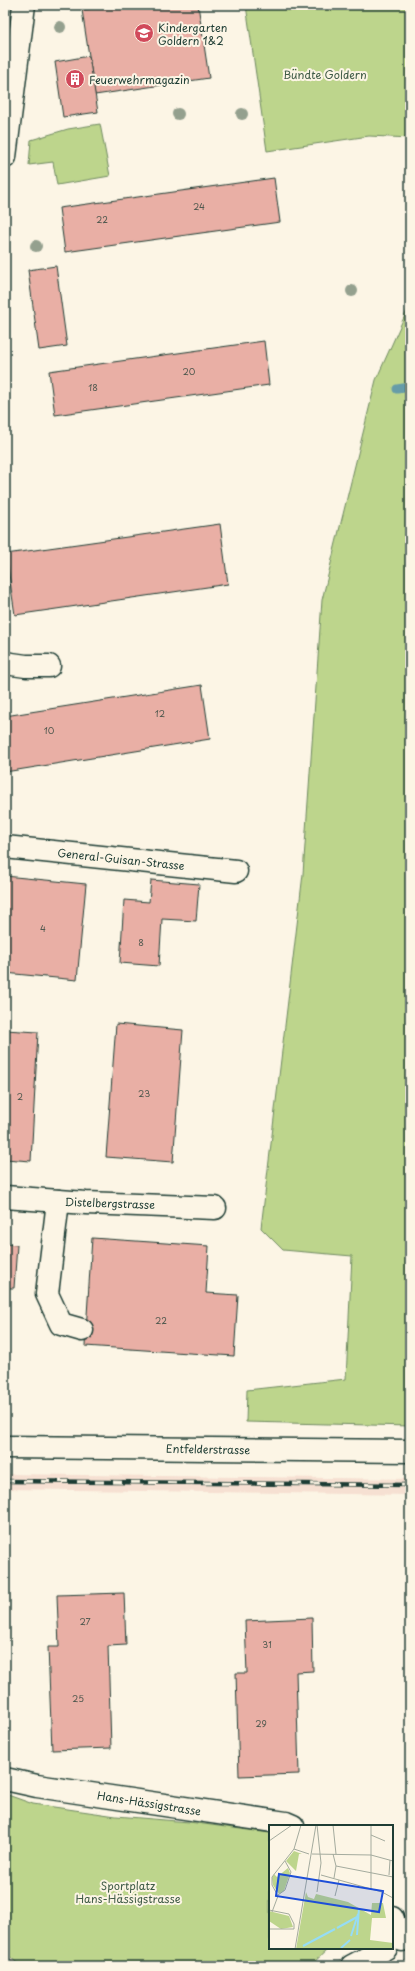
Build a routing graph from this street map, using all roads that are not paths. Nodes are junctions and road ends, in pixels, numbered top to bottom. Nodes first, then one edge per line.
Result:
1 (24, 5) edge
2 (5, 157) edge
3 (5, 663) edge
4 (49, 666) dead end
5 (5, 847) edge
6 (236, 871) dead end
7 (5, 1197) edge
8 (58, 1201) junction
9 (215, 1208) dead end
10 (82, 1330) dead end
11 (5, 1447) edge
12 (410, 1452) edge
13 (5, 1779) edge
14 (291, 1825) edge
15 (393, 1923) edge
16 (397, 1943) edge
17 (385, 1949) edge
18 (352, 1966) edge

1 - 2 street
3 - 4 street
5 - 6 street, General-Guisan-Strasse
7 - 8 street, Distelbergstrasse
8 - 9 street, Distelbergstrasse
8 - 10 street
11 - 12 street, Entfelderstrasse
13 - 14 street, Hans-Hässigstrasse
15 - 16 street
17 - 18 street

